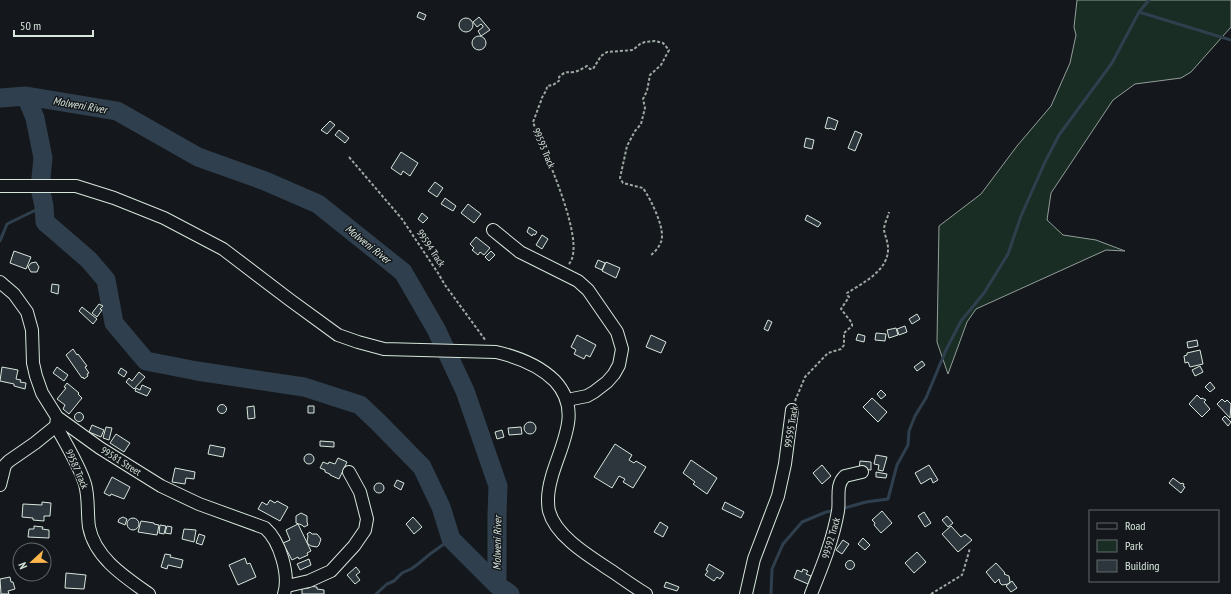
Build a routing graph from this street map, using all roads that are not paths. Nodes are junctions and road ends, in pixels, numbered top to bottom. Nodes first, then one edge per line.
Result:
1 (0, 186) edge
2 (492, 230) dead end
3 (0, 282) edge
4 (567, 400) junction
5 (792, 410) road end
6 (56, 422) junction
7 (349, 472) dead end
8 (862, 472) dead end
9 (0, 485) edge
10 (286, 590) edge
11 (149, 594) edge
12 (646, 594) edge
13 (746, 594) edge
14 (811, 594) edge

1 - 4 street
2 - 4 street
3 - 6 street, 99581 Street
4 - 12 street
5 - 13 street, 99595 Track
6 - 9 street
6 - 10 street, 99581 Street
6 - 11 street, 99587 Track
7 - 10 street
8 - 14 street, 99592 Track

